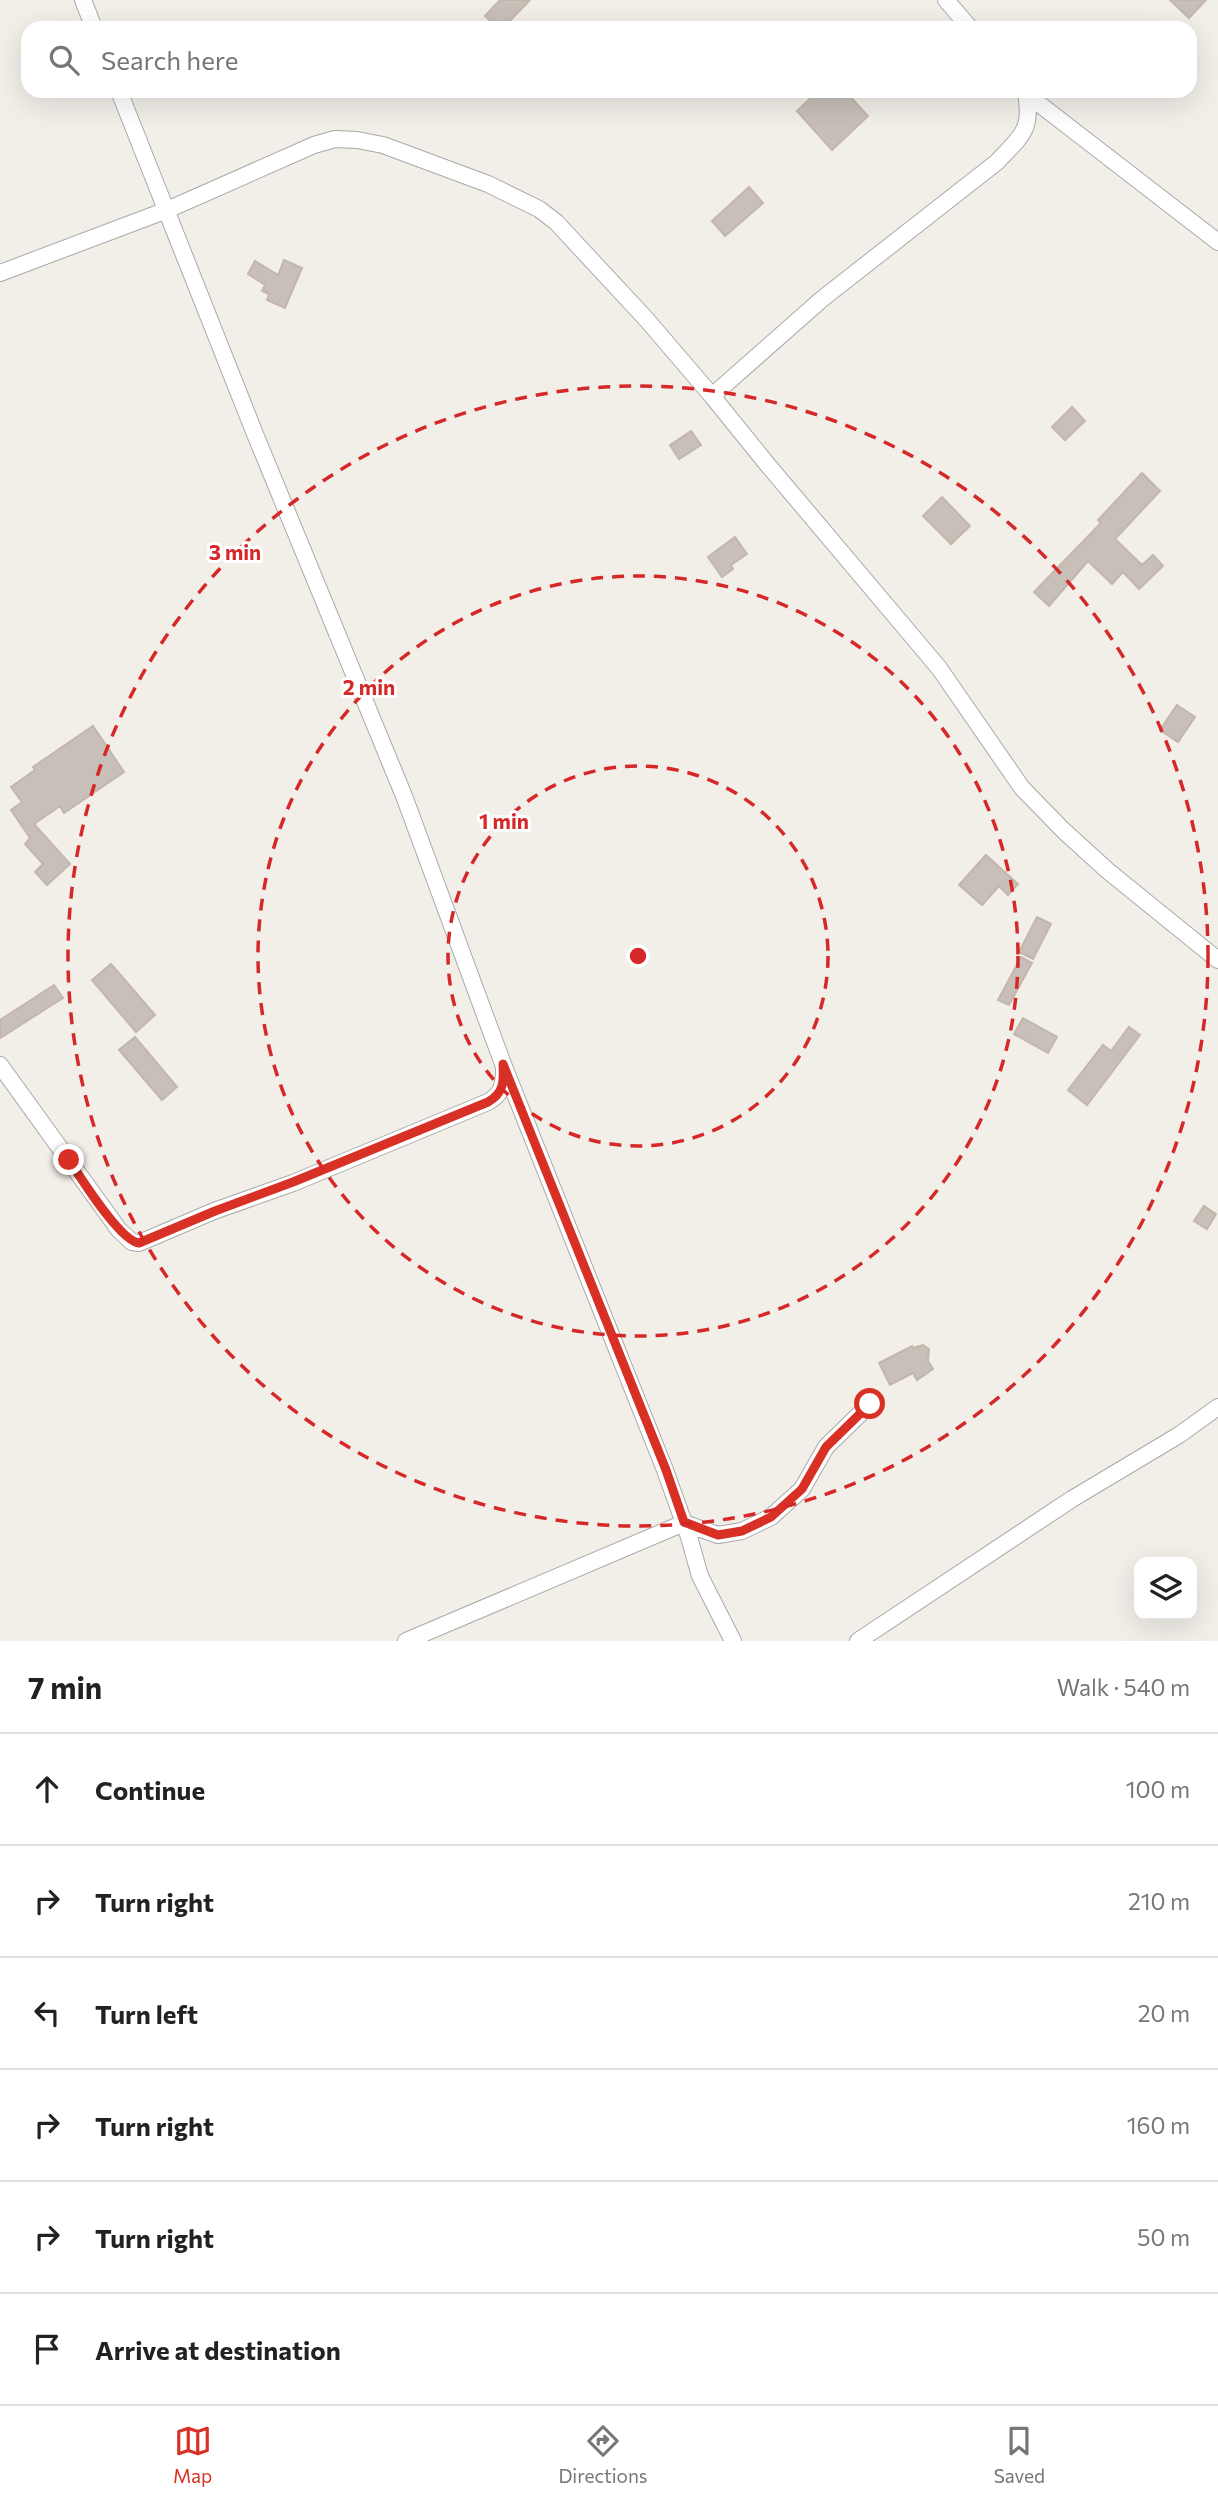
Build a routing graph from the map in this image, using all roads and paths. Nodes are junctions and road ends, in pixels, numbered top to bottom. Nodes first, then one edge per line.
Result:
1 (83, 0) edge
2 (946, 0) edge
3 (91, 21) edge
4 (964, 21) edge
5 (122, 98) edge
6 (1026, 98) edge
7 (1032, 98) edge
8 (167, 210) junction
9 (1218, 242) edge
10 (0, 273) edge
11 (712, 396) junction
12 (1218, 960) edge
13 (503, 1064) junction
14 (0, 1065) edge
15 (870, 1404) dead end
16 (1218, 1407) edge
17 (684, 1522) junction
18 (406, 1641) edge
19 (733, 1641) edge
20 (858, 1641) edge

1 - 3 street
2 - 4 street
5 - 8 street
6 - 11 street
7 - 9 street
8 - 10 street
8 - 11 street
8 - 13 street
11 - 12 street
13 - 14 street
13 - 17 street
15 - 17 street
16 - 20 street
17 - 18 street
17 - 19 street

